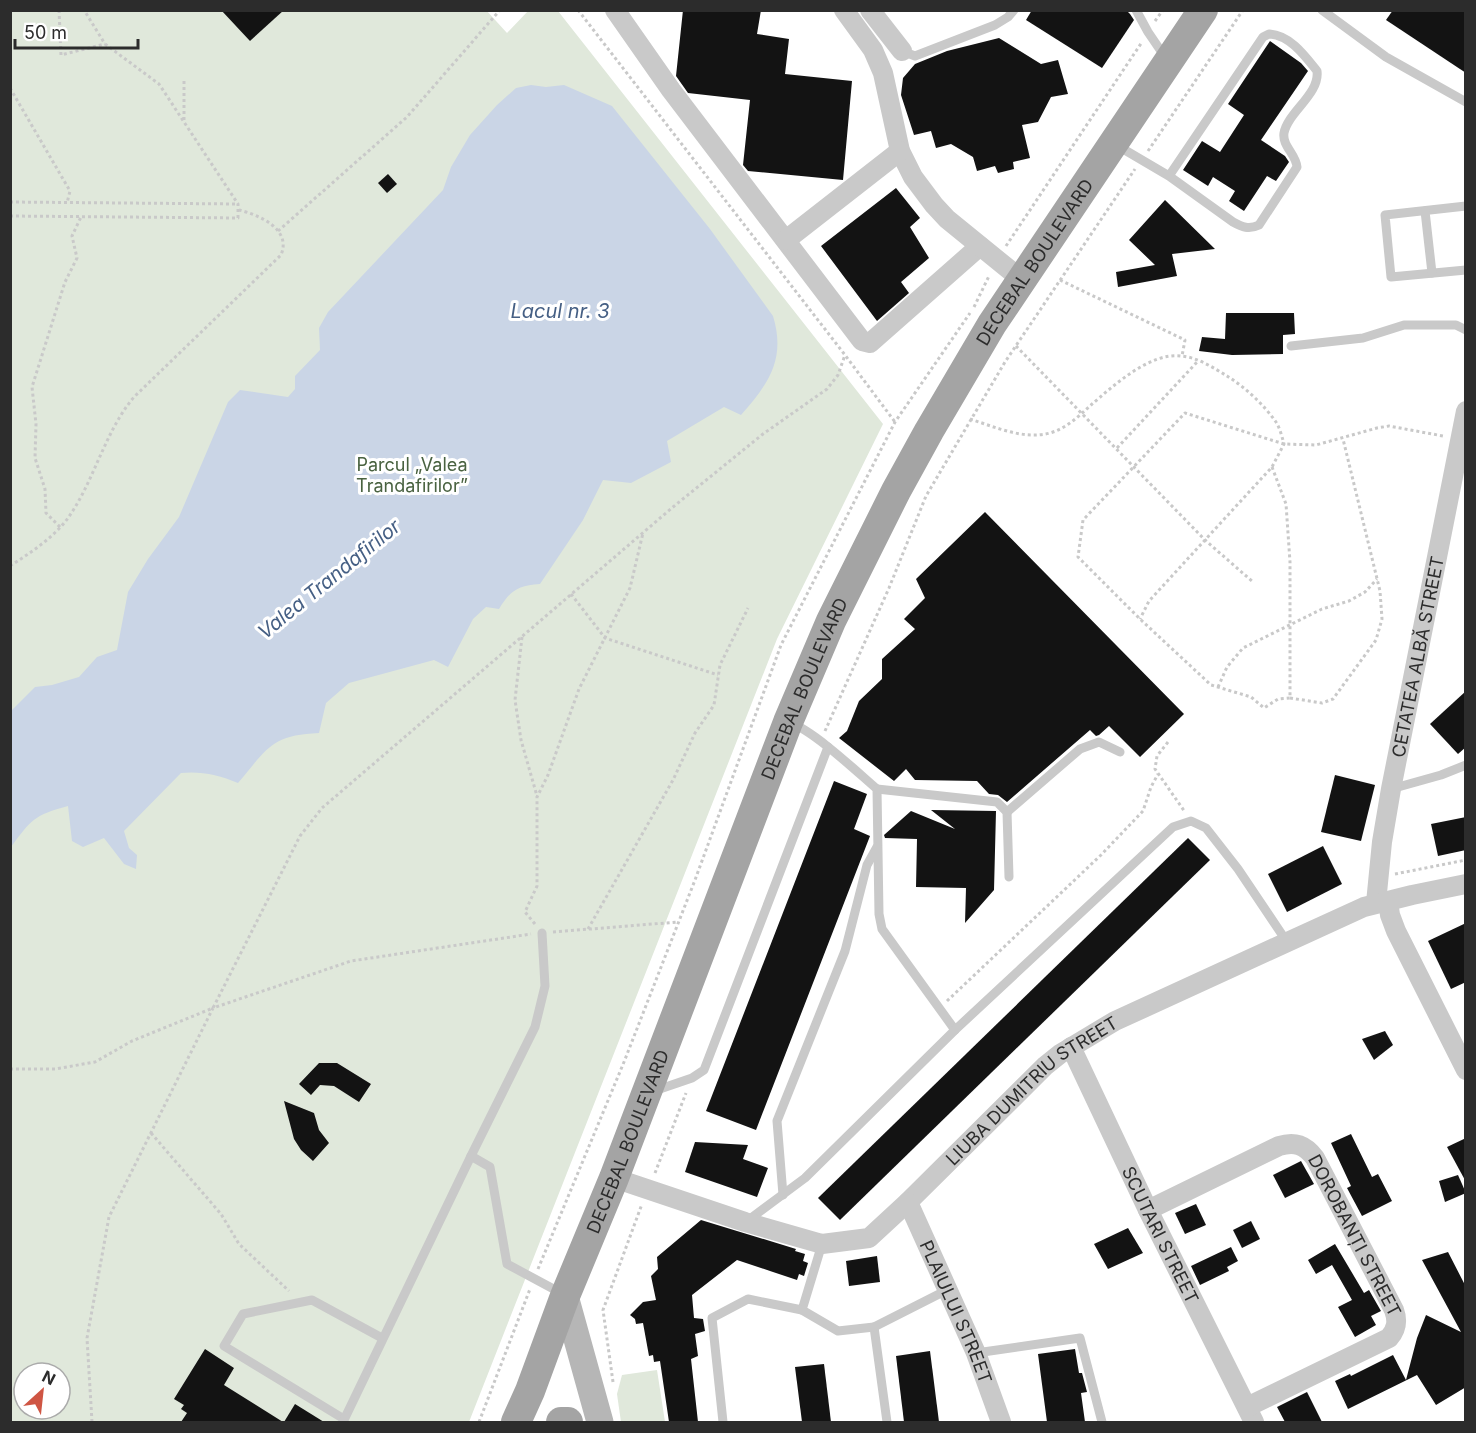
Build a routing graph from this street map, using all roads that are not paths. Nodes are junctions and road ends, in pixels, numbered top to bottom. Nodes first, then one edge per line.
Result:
1 (615, 10) edge
2 (844, 10) edge
3 (870, 10) edge
4 (1014, 10) edge
5 (1136, 10) edge
6 (1203, 10) edge
7 (1322, 10) edge
8 (902, 51) joint
9 (1168, 61) junction
10 (1466, 102) edge
11 (1114, 143) junction
12 (900, 151) junction
13 (1169, 176) junction
14 (1466, 206) edge
15 (1425, 211) junction
16 (786, 240) junction
17 (980, 246) junction
18 (1466, 270) edge
19 (1432, 273) junction
20 (1022, 280) junction
21 (1466, 330) edge
22 (1291, 346) dead end
23 (1466, 411) edge
24 (789, 722) junction
25 (828, 747) junction
26 (1120, 752) dead end
27 (1466, 765) edge
28 (877, 789) junction
29 (1390, 789) junction
30 (1007, 813) junction
31 (878, 845) junction
32 (1009, 877) dead end
33 (1466, 884) edge
34 (1382, 902) junction
35 (542, 933) road end
36 (1287, 942) junction
37 (955, 1030) junction
38 (1071, 1047) junction
39 (1466, 1070) edge
40 (646, 1094) junction
41 (471, 1156) junction
42 (614, 1178) junction
43 (783, 1195) junction
44 (908, 1202) junction
45 (1148, 1210) junction
46 (746, 1222) junction
47 (822, 1244) junction
48 (947, 1290) junction
49 (565, 1296) junction
50 (802, 1310) junction
51 (874, 1327) junction
52 (382, 1338) junction
53 (976, 1353) junction
54 (1250, 1415) edge
55 (343, 1421) edge
56 (516, 1422) edge
57 (561, 1422) edge
58 (568, 1422) edge
59 (600, 1422) edge
60 (723, 1422) edge
61 (887, 1422) edge
62 (1000, 1422) edge
63 (1102, 1422) edge

1 - 16 street
2 - 12 street
3 - 8 street
4 - 8 lane
5 - 9 lane
6 - 9 main road, DECEBAL BOULEVARD
7 - 10 lane
9 - 11 main road, DECEBAL BOULEVARD
11 - 13 lane
11 - 20 main road, DECEBAL BOULEVARD
12 - 16 street
12 - 17 street
13 - 13 lane
14 - 15 lane
15 - 19 lane
15 - 19 lane
16 - 17 street
17 - 20 street
18 - 19 lane
20 - 24 main road, DECEBAL BOULEVARD
21 - 22 lane
23 - 29 street, CETATEA ALBĂ STREET
24 - 25 lane
24 - 40 main road, DECEBAL BOULEVARD
25 - 28 lane
25 - 40 lane
26 - 30 lane
27 - 29 lane
28 - 30 lane
28 - 31 lane
29 - 34 street, CETATEA ALBĂ STREET
30 - 32 lane
31 - 37 lane
31 - 43 lane
33 - 34 street, LIUBA DUMITRIU STREET
34 - 36 street, LIUBA DUMITRIU STREET
34 - 39 street, CETATEA ALBĂ STREET
35 - 41 lane
36 - 37 lane
36 - 38 street, LIUBA DUMITRIU STREET
37 - 43 lane
38 - 44 street, LIUBA DUMITRIU STREET
38 - 45 street, SCUTARI STREET
40 - 42 main road, DECEBAL BOULEVARD
41 - 49 lane
41 - 52 lane
42 - 46 street, LIUBA DUMITRIU STREET
42 - 49 main road, DECEBAL BOULEVARD
43 - 46 lane
44 - 47 street, LIUBA DUMITRIU STREET
44 - 48 street, PLAIULUI STREET
45 - 54 street, SCUTARI STREET
45 - 54 street, DOROBANȚI STREET
46 - 47 street, LIUBA DUMITRIU STREET
47 - 50 lane
48 - 51 lane
48 - 53 street, PLAIULUI STREET
49 - 56 main road, DECEBAL BOULEVARD
49 - 59 street
50 - 51 lane
50 - 60 lane
51 - 61 lane
52 - 55 lane
52 - 55 lane
53 - 62 street, PLAIULUI STREET
53 - 63 lane
57 - 58 main road

